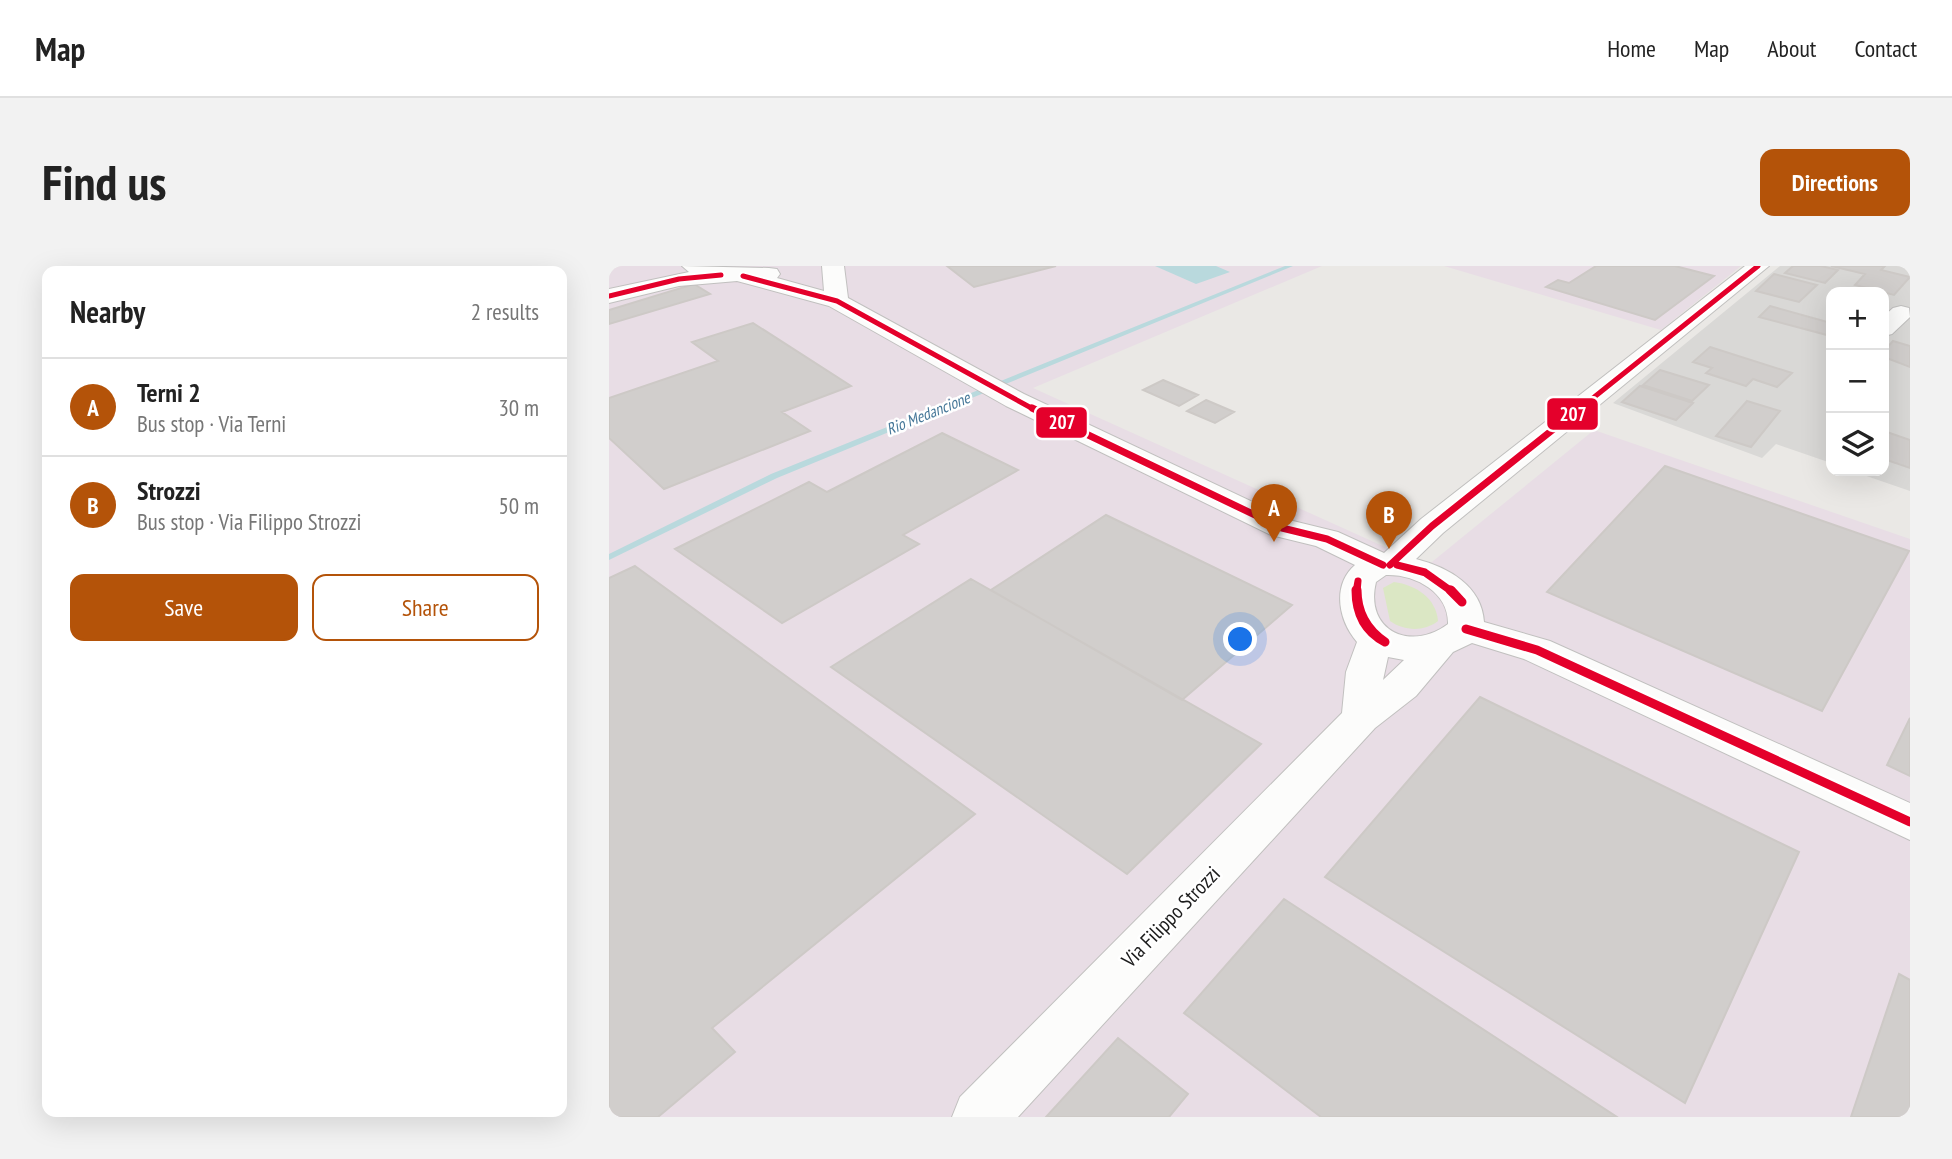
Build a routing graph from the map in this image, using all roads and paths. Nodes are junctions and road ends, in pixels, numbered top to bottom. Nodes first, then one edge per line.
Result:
1 (672, 266) edge
2 (693, 266) edge
3 (833, 266) edge
4 (1758, 266) edge
5 (799, 268) dead end
6 (732, 275) junction
7 (633, 289) junction
8 (609, 296) edge
9 (837, 300) junction
10 (1907, 311) edge
11 (1889, 325) edge
12 (1376, 571) junction
13 (1453, 637) junction
14 (1375, 638) junction
15 (1361, 718) junction
16 (1910, 822) edge
17 (980, 1117) edge

1 - 7 street
2 - 6 street
3 - 9 street
4 - 12 street
5 - 6 street
6 - 7 street
6 - 9 street
7 - 8 street
9 - 12 street
10 - 11 street
12 - 13 street
12 - 14 street
13 - 14 street
13 - 15 street, Via Filippo Strozzi
13 - 16 street
14 - 15 street
15 - 17 street, Via Filippo Strozzi

